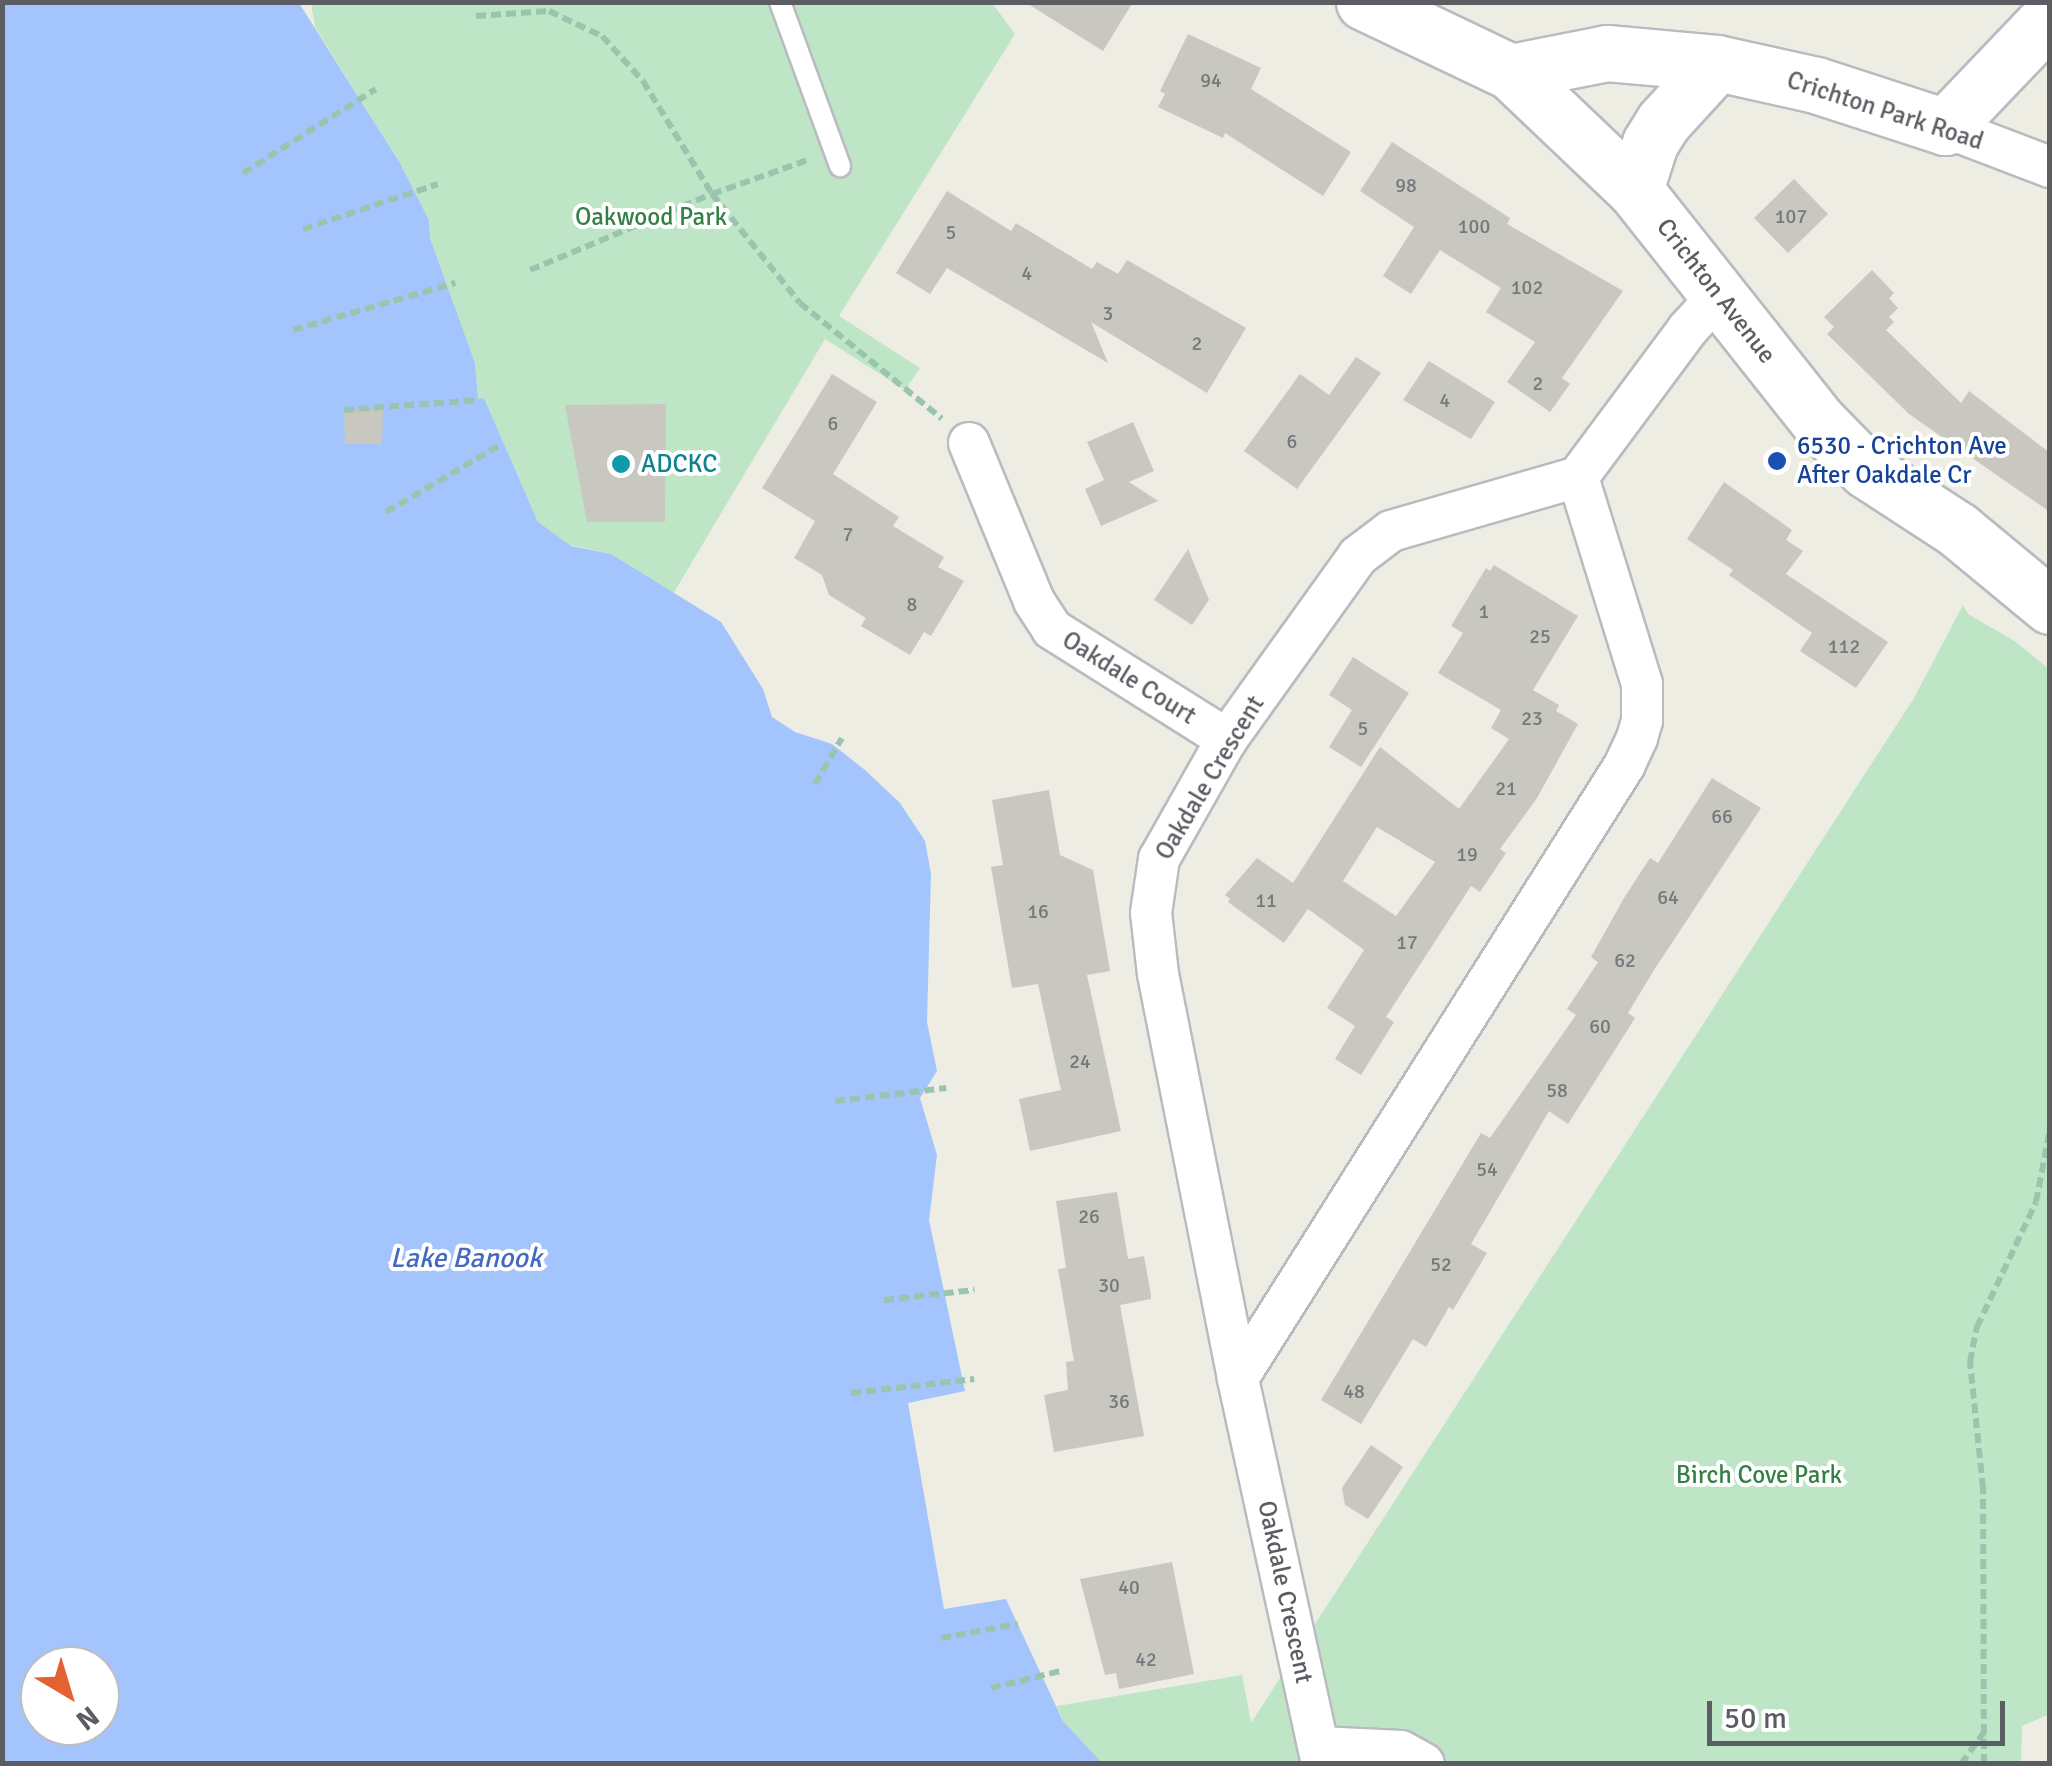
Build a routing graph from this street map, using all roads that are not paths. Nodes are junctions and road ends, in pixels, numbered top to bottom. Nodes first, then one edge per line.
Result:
1 (780, 2) edge
2 (1364, 2) edge
3 (2050, 17) edge
4 (1718, 62) junction
5 (1510, 72) junction
6 (1945, 127) junction
7 (837, 158) road end
8 (2050, 167) edge
9 (1636, 190) junction
10 (1719, 295) junction
11 (970, 442) road end
12 (1578, 477) junction
13 (2050, 606) edge
14 (1227, 739) junction
15 (1238, 1378) junction
16 (1320, 1755) edge
17 (1424, 1764) edge

1 - 7 lane
2 - 5 street, Crichton Avenue
3 - 6 street
4 - 5 street, Crichton Park Road
4 - 6 street, Crichton Park Road
4 - 9 street
5 - 9 street, Crichton Avenue
6 - 8 street, Crichton Park Road
9 - 10 street, Crichton Avenue
10 - 12 street
10 - 13 street, Crichton Avenue
11 - 14 street, Oakdale Court
12 - 14 street, Oakdale Crescent
12 - 15 street
14 - 15 street, Oakdale Crescent
15 - 16 street, Oakdale Crescent
16 - 17 street, Oakdale Crescent

